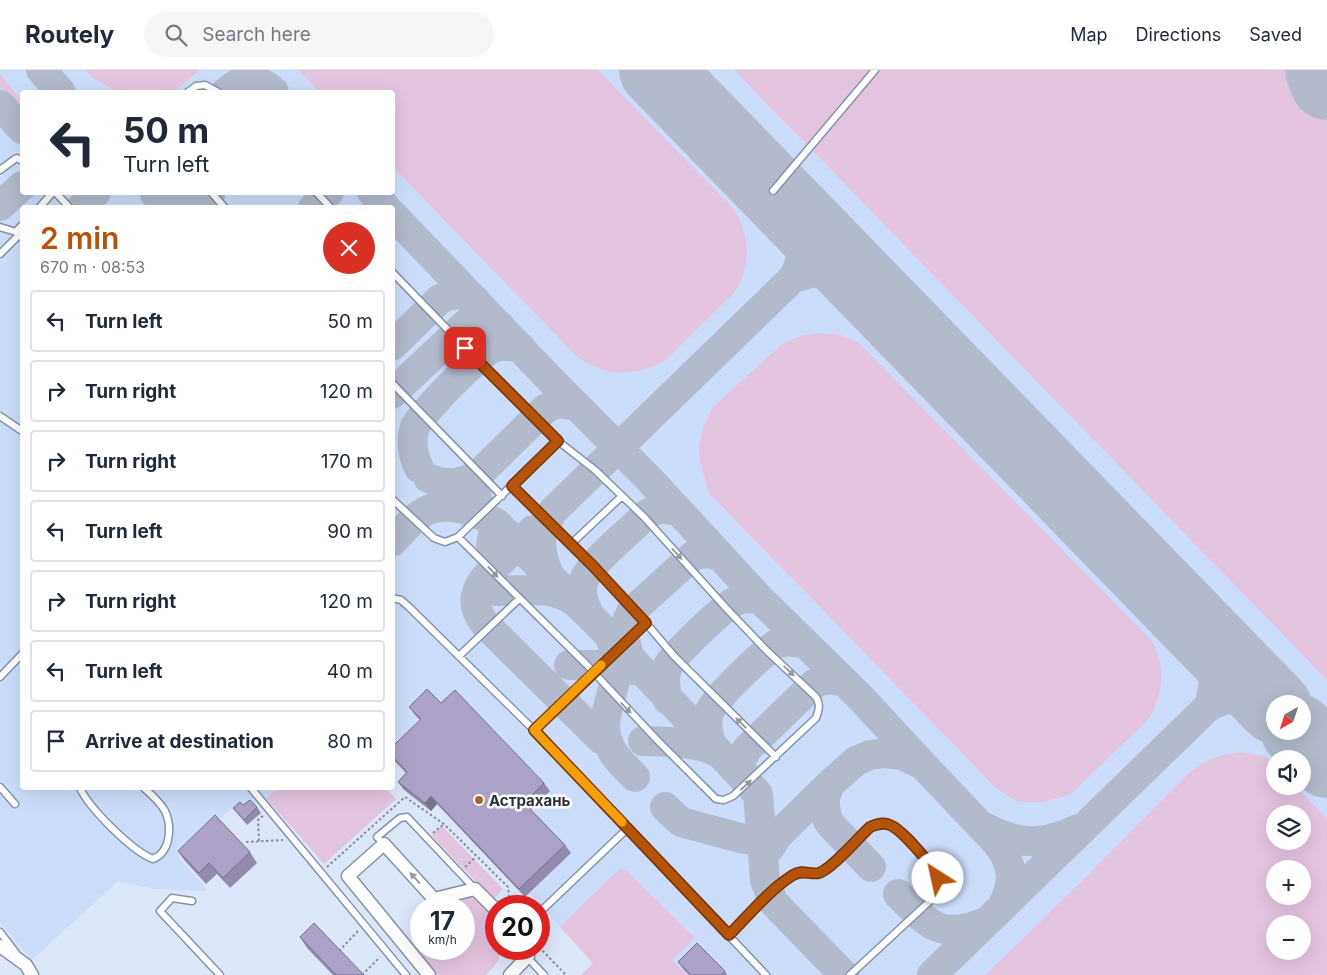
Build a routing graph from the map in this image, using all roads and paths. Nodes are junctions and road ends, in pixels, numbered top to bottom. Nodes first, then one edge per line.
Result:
1 (875, 70) edge
2 (191, 90) edge
3 (215, 90) edge
4 (20, 160) edge
5 (0, 170) edge
6 (773, 190) dead end
7 (51, 195) edge
8 (57, 195) edge
9 (213, 195) edge
10 (319, 195) edge
11 (42, 205) edge
12 (67, 205) edge
13 (222, 205) edge
14 (328, 205) edge
15 (0, 227) edge
16 (19, 235) edge
17 (0, 254) edge
18 (395, 275) edge
19 (395, 386) edge
20 (0, 416) edge
21 (20, 431) edge
22 (558, 441) junction
23 (512, 486) junction
24 (502, 496) junction
25 (622, 496) junction
26 (395, 502) edge
27 (458, 537) junction
28 (571, 544) junction
29 (395, 599) edge
30 (519, 599) junction
31 (646, 623) junction
32 (20, 656) edge
33 (459, 656) junction
34 (593, 672) junction
35 (0, 677) edge
36 (534, 730) junction
37 (776, 757) junction
38 (0, 788) edge
39 (81, 790) edge
40 (146, 790) edge
41 (253, 790) edge
42 (411, 795) edge
43 (408, 799) junction
44 (15, 804) dead end
45 (426, 807) edge
46 (424, 810) junction
47 (628, 828) junction
48 (286, 840) dead end
49 (246, 842) dead end
50 (384, 844) junction
51 (322, 872) junction
52 (475, 889) junction
53 (509, 895) edge
54 (485, 899) edge
55 (192, 901) dead end
56 (550, 902) edge
57 (360, 930) dead end
58 (0, 932) edge
59 (729, 935) junction
60 (0, 946) edge
61 (338, 951) edge
62 (550, 958) edge
63 (520, 960) edge
64 (531, 960) edge
65 (29, 970) edge
66 (220, 975) edge
67 (406, 975) edge
68 (429, 975) edge
69 (510, 975) edge
70 (544, 975) edge
71 (566, 975) edge
72 (766, 975) edge
73 (850, 975) edge

1 - 6 lane
2 - 3 lane
4 - 5 lane
7 - 11 lane
8 - 12 lane
9 - 13 lane
10 - 14 lane
15 - 16 lane
16 - 17 lane
18 - 22 lane
19 - 24 lane
20 - 21 lane
22 - 23 lane
22 - 25 lane
23 - 24 lane
23 - 28 lane
24 - 27 lane
25 - 28 lane
25 -> 37 lane
26 - 27 lane
27 -> 30 lane
28 - 31 lane
29 - 33 lane
30 - 33 lane
30 - 34 lane
31 - 34 lane
37 -> 31 lane
32 - 35 lane
33 - 36 lane
34 - 36 lane
34 -> 37 lane
36 - 47 lane
38 - 44 lane
39 - 40 lane
41 - 51 lane
42 - 43 path
43 - 46 path
43 - 51 path
45 - 46 path
46 - 53 path
47 - 56 lane
47 - 59 lane
48 - 49 path
52 -> 50 street
50 - 52 lane
50 - 68 street
51 - 67 lane
52 - 54 street
55 - 66 lane
57 - 61 path
58 - 65 lane
59 - 72 lane
59 - 73 lane
60 - 65 street
62 - 71 path
63 - 69 street
64 - 70 lane

